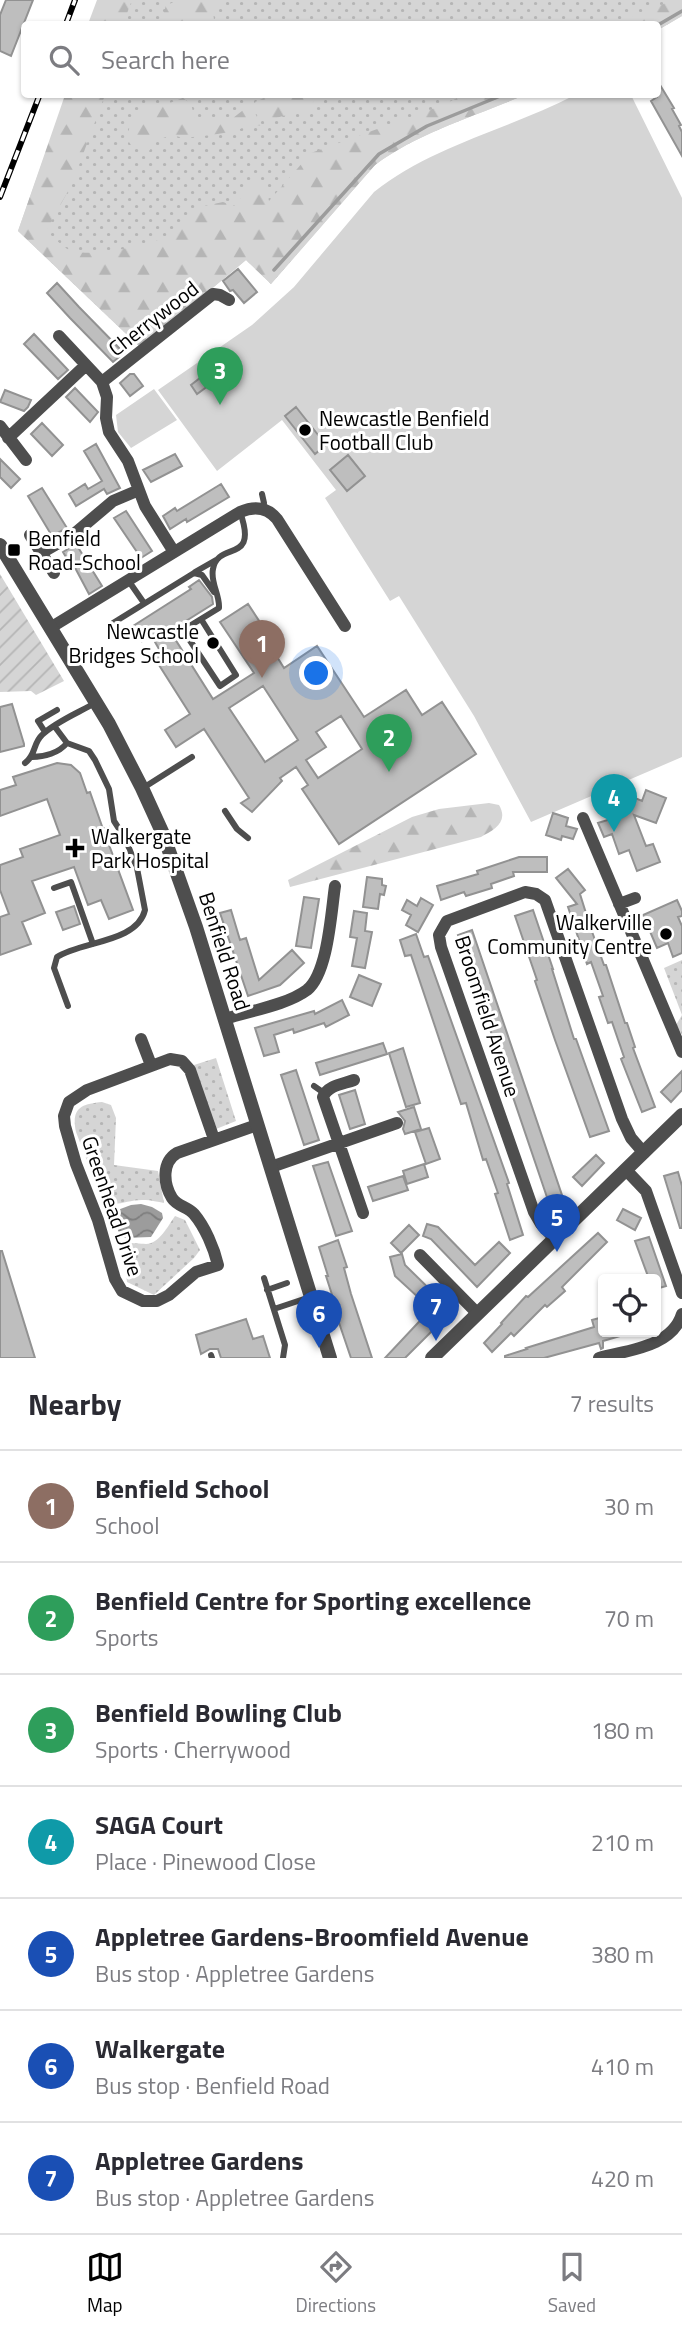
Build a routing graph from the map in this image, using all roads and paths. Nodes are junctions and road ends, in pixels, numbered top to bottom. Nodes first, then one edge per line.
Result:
1 (229, 300) dead end
2 (59, 336) dead end
3 (86, 365) junction
4 (102, 382) junction
5 (0, 426) edge
6 (9, 438) junction
7 (26, 460) dead end
8 (139, 490) junction
9 (262, 494) dead end
10 (263, 509) junction
11 (240, 512) junction
12 (30, 535) dead end
13 (0, 545) edge
14 (174, 552) junction
15 (41, 553) junction
16 (218, 559) junction
17 (54, 573) dead end
18 (191, 574) junction
19 (128, 580) junction
20 (217, 596) junction
21 (144, 603) junction
22 (201, 619) junction
23 (113, 623) dead end
24 (50, 628) junction
25 (348, 629) dead end
26 (96, 702) junction
27 (57, 710) dead end
28 (55, 727) junction
29 (45, 732) junction
30 (67, 743) junction
31 (32, 757) junction
32 (192, 757) dead end
33 (25, 763) dead end
34 (142, 788) junction
35 (225, 811) dead end
36 (583, 818) dead end
37 (248, 838) dead end
38 (54, 888) dead end
39 (635, 898) dead end
40 (348, 901) dead end
41 (619, 904) junction
42 (93, 944) junction
43 (68, 1006) dead end
44 (225, 1019) junction
45 (141, 1039) dead end
46 (682, 1052) edge
47 (151, 1065) junction
48 (354, 1080) dead end
49 (682, 1115) edge
50 (397, 1123) dead end
51 (257, 1125) junction
52 (214, 1139) junction
53 (338, 1144) junction
54 (644, 1153) junction
55 (271, 1167) junction
56 (626, 1170) junction
57 (363, 1213) dead end
58 (554, 1238) junction
59 (420, 1255) dead end
60 (264, 1278) dead end
61 (286, 1283) dead end
62 (267, 1290) junction
63 (682, 1293) edge
64 (310, 1297) junction
65 (274, 1309) junction
66 (477, 1313) junction
67 (682, 1314) edge
68 (434, 1357) edge
69 (283, 1358) edge
70 (330, 1358) edge
71 (600, 1358) edge

1 - 4 street, Cherrywood
2 - 3 street, Cherrywood
3 - 4 street, Cherrywood
3 - 6 street, Cherrywood
4 - 8 street, Cherrywood
5 - 6 street
6 - 7 street
8 - 14 street, Cherrywood
8 - 15 street
9 - 10 lane
10 - 11 street
10 - 25 street
11 - 14 street
11 - 16 lane
12 - 15 street
13 - 24 street, Benfield Road
14 - 19 street
15 - 17 street
16 - 18 lane
16 - 20 lane
18 - 20 lane
18 - 21 lane
19 - 21 lane
19 - 24 street
20 - 22 lane
21 - 23 lane
22 - 22 lane
24 - 26 street, Benfield Road
26 - 28 lane
26 - 34 street, Benfield Road
27 - 29 lane
28 - 29 lane
28 - 30 lane
29 - 31 lane
30 - 31 lane
30 - 42 lane
31 - 33 lane
32 - 34 lane
34 - 44 street, Benfield Road
35 - 37 lane
36 - 41 street
38 - 42 lane
39 - 41 street
40 - 44 street
41 - 46 street
42 - 43 lane
44 - 51 street, Benfield Road
45 - 47 street
47 - 52 street, Greenhead Drive
47 - 52 street, Greenhead Drive
48 - 53 street
49 - 54 street
50 - 53 street
51 - 52 street, Greenhead Drive
51 - 55 street, Benfield Road
53 - 55 street
53 - 57 street
54 - 56 street
54 - 58 street, Broomfield Avenue
55 - 64 street, Benfield Road
56 - 58 street
56 - 63 street
58 - 66 street
59 - 66 street
60 - 62 lane
61 - 62 lane
62 - 65 lane
64 - 65 lane
64 - 70 street, Benfield Road
65 - 69 lane
66 - 68 street
67 - 71 street

